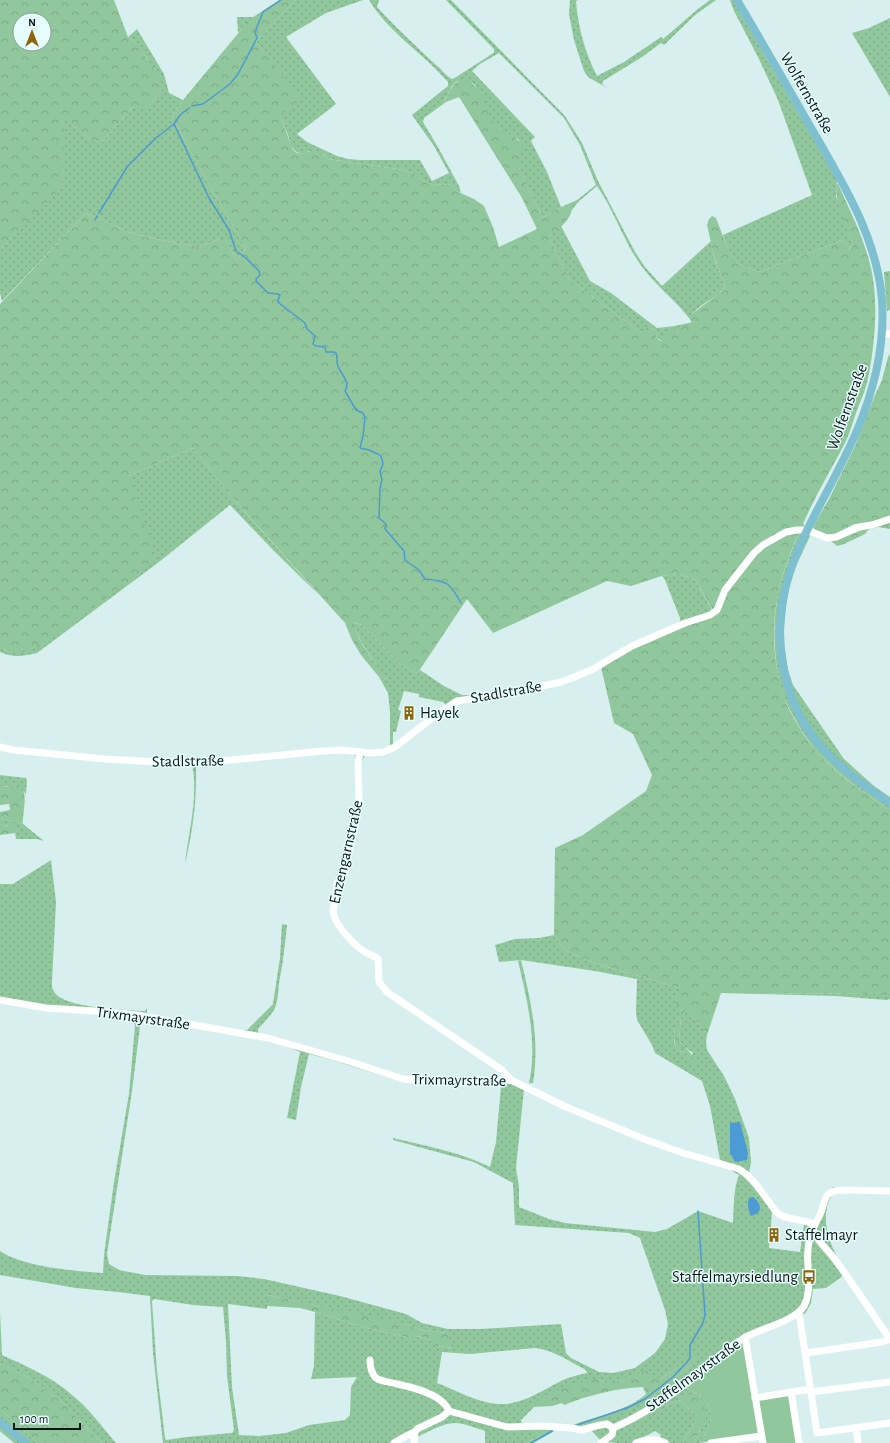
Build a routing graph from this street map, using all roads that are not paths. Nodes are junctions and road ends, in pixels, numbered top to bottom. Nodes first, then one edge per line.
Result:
1 (738, 0) edge
2 (886, 334) edge
3 (890, 519) edge
4 (806, 530) junction
5 (0, 747) edge
6 (360, 752) junction
7 (890, 803) edge
8 (0, 1000) edge
9 (511, 1080) junction
10 (890, 1191) edge
11 (814, 1227) junction
12 (821, 1243) junction
13 (809, 1247) junction
14 (798, 1313) junction
15 (745, 1337) junction
16 (890, 1339) edge
17 (806, 1353) junction
18 (370, 1360) dead end
19 (890, 1382) edge
20 (811, 1391) junction
21 (791, 1392) junction
22 (755, 1398) junction
23 (449, 1411) junction
24 (0, 1422) edge
25 (890, 1423) edge
26 (613, 1428) junction
27 (856, 1428) junction
28 (415, 1432) junction
29 (762, 1440) edge
30 (26, 1443) edge
31 (394, 1443) edge
32 (414, 1443) edge
33 (601, 1443) edge
34 (636, 1443) edge
35 (665, 1443) edge
36 (711, 1443) edge
37 (799, 1443) edge
38 (858, 1443) edge

1 - 2 main road, Wolfernstraße
2 - 4 main road, Wolfernstraße
3 - 4 street
4 - 6 street, Stadlstraße
4 - 7 main road, Wolfernstraße
5 - 6 street, Stadlstraße
6 - 9 street, Enzengarnstraße
8 - 9 street, Trixmayrstraße
9 - 11 street, Trixmayrstraße
10 - 11 street
11 - 12 street
11 - 13 street
12 - 13 street
12 - 16 street
13 - 14 street
14 - 15 street, Staffelmayrstraße
14 - 17 street
15 - 22 street
15 - 26 street, Staffelmayrstraße
16 - 17 street
17 - 20 street
18 - 23 street
19 - 20 street
20 - 21 street
20 - 27 street
21 - 22 street
21 - 37 street
22 - 29 street
23 - 26 street
23 - 28 street
24 - 30 main road
25 - 27 street
26 - 33 street
27 - 38 street
28 - 31 street
28 - 32 street
29 - 36 street
34 - 35 street

